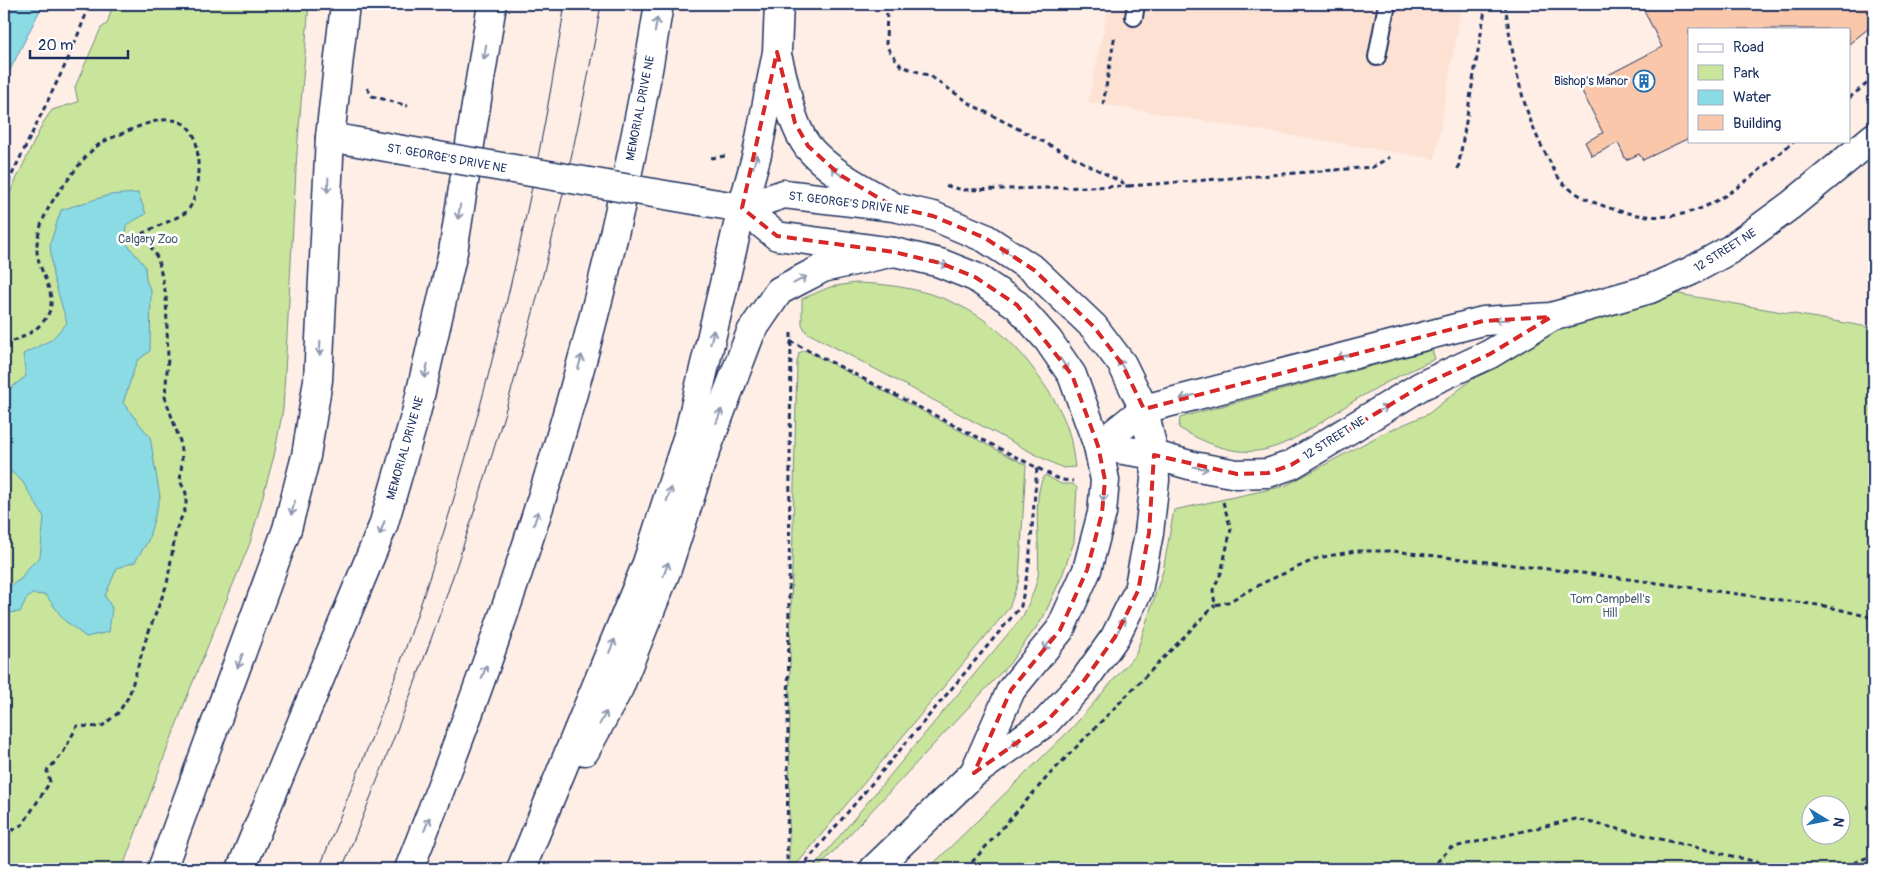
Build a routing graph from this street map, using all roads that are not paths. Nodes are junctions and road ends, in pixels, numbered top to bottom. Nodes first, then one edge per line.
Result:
1 (345, 4) edge
2 (492, 4) edge
3 (659, 4) edge
4 (778, 4) edge
5 (1387, 4) edge
6 (776, 52) junction
7 (1377, 57) dead end
8 (330, 137) junction
9 (1874, 137) edge
10 (894, 207) junction
11 (742, 208) junction
12 (894, 252) junction
13 (1551, 317) junction
14 (1144, 409) junction
15 (1098, 446) junction
16 (1154, 455) junction
17 (974, 772) junction
18 (162, 869) edge
19 (241, 869) edge
20 (409, 869) edge
21 (521, 869) edge
22 (874, 869) edge

1 - 8 main road
2 -> 19 main road, MEMORIAL DRIVE NE
20 -> 3 main road, MEMORIAL DRIVE NE
4 - 6 main road
5 - 7 lane
10 -> 6 main road
11 -> 6 main road
8 - 11 main road, ST. GEORGE'S DRIVE NE, bridge
8 -> 18 main road
9 - 13 main road, 12 STREET NE
10 - 11 main road, ST. GEORGE'S DRIVE NE
14 -> 10 main road, ST. GEORGE'S DRIVE NE
11 - 12 main road, ST. GEORGE'S DRIVE NE
21 -> 11 main road
12 -> 15 main road, ST. GEORGE'S DRIVE NE
21 -> 12 main road
13 -> 14 main road, 12 STREET NE
16 -> 13 main road, 12 STREET NE
14 - 15 main road
14 - 16 main road, ST. GEORGE'S DRIVE NE
15 - 16 main road, 12 STREET NE
15 -> 17 main road, ST. GEORGE'S DRIVE NE
17 -> 16 main road, ST. GEORGE'S DRIVE NE
17 - 22 main road, ST. GEORGE'S DRIVE NE

